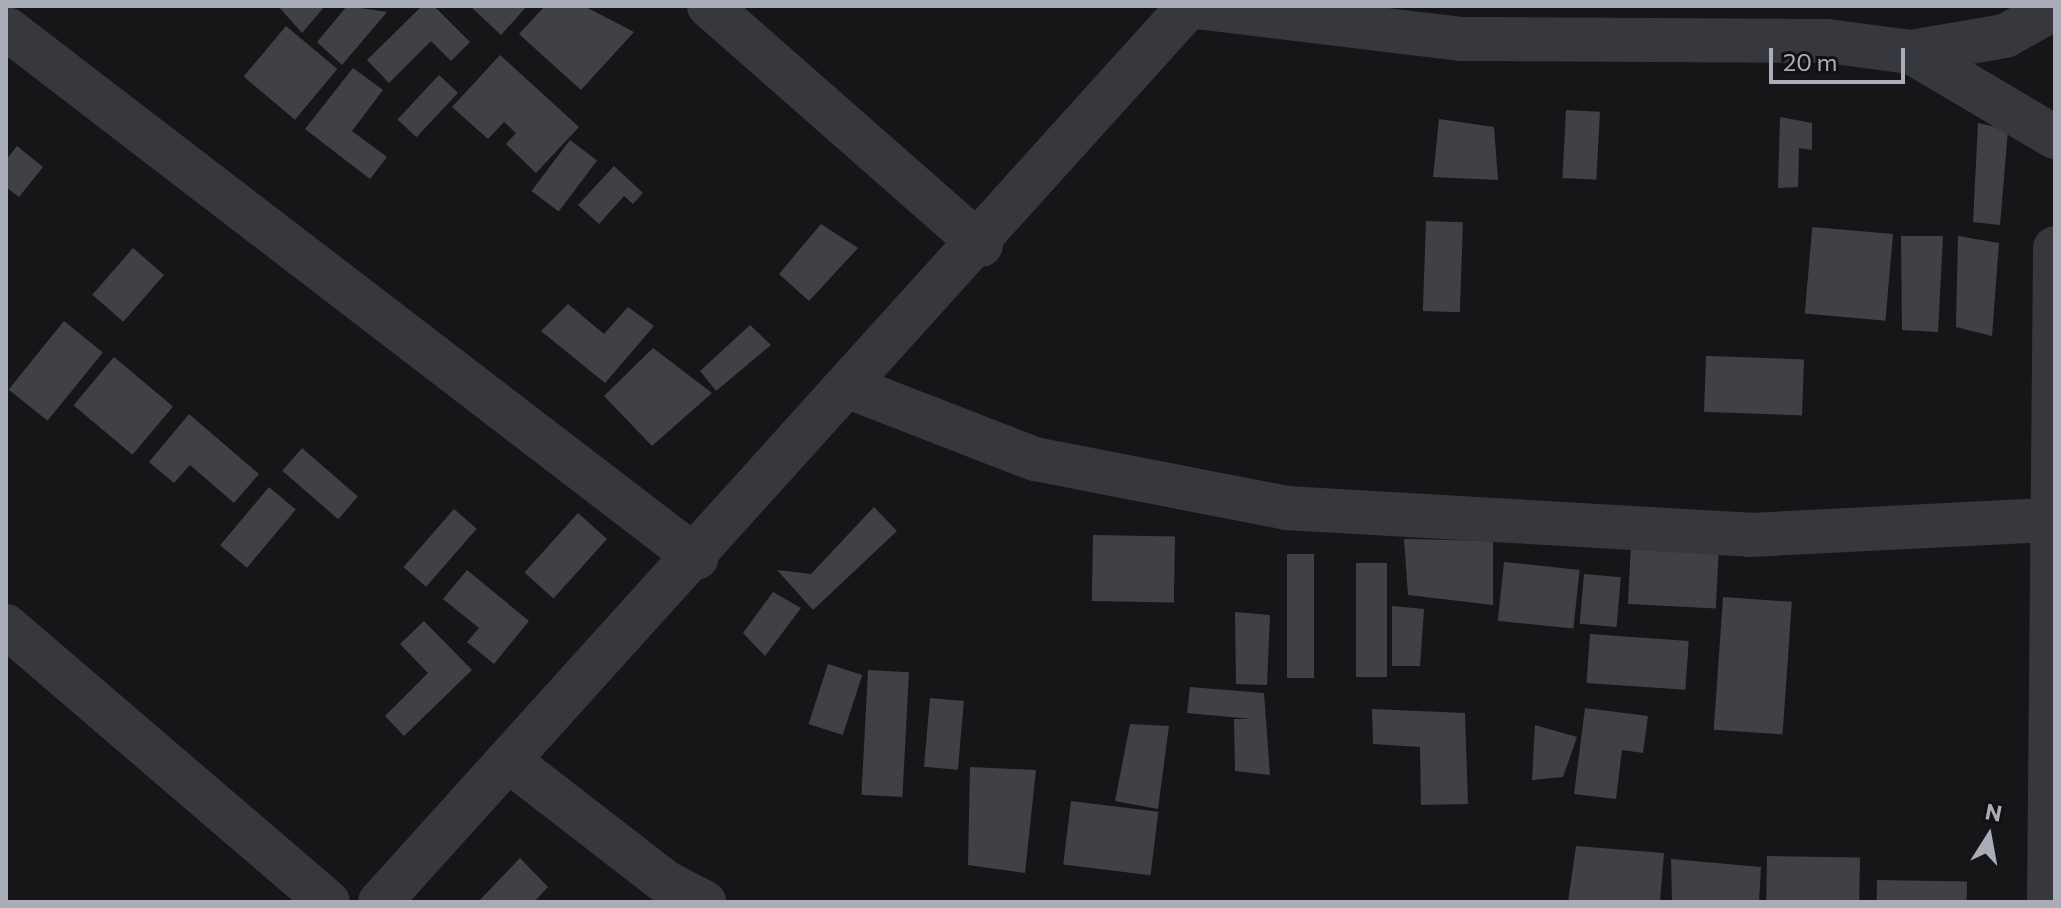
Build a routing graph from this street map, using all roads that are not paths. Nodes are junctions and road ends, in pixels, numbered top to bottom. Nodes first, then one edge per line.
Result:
1 (27, 6) edge
2 (709, 6) edge
3 (1189, 6) edge
4 (2055, 8) edge
5 (1532, 24) edge
6 (6, 30) edge
7 (1911, 52) junction
8 (2055, 137) edge
9 (981, 245) junction
10 (2055, 248) edge
11 (849, 387) junction
12 (2051, 520) junction
13 (697, 558) junction
14 (6, 626) edge
15 (509, 761) junction
16 (2054, 843) edge
17 (328, 902) edge
18 (380, 902) edge
19 (704, 902) edge
20 (2049, 902) edge

1 - 6 street
2 - 9 street
3 - 5 street
3 - 9 street
4 - 7 street
5 - 7 street
6 - 13 street
7 - 8 street
9 - 11 street
10 - 12 street
11 - 12 street
11 - 13 street
12 - 16 street
13 - 15 street
14 - 17 street
15 - 18 street
15 - 19 street
16 - 20 street

